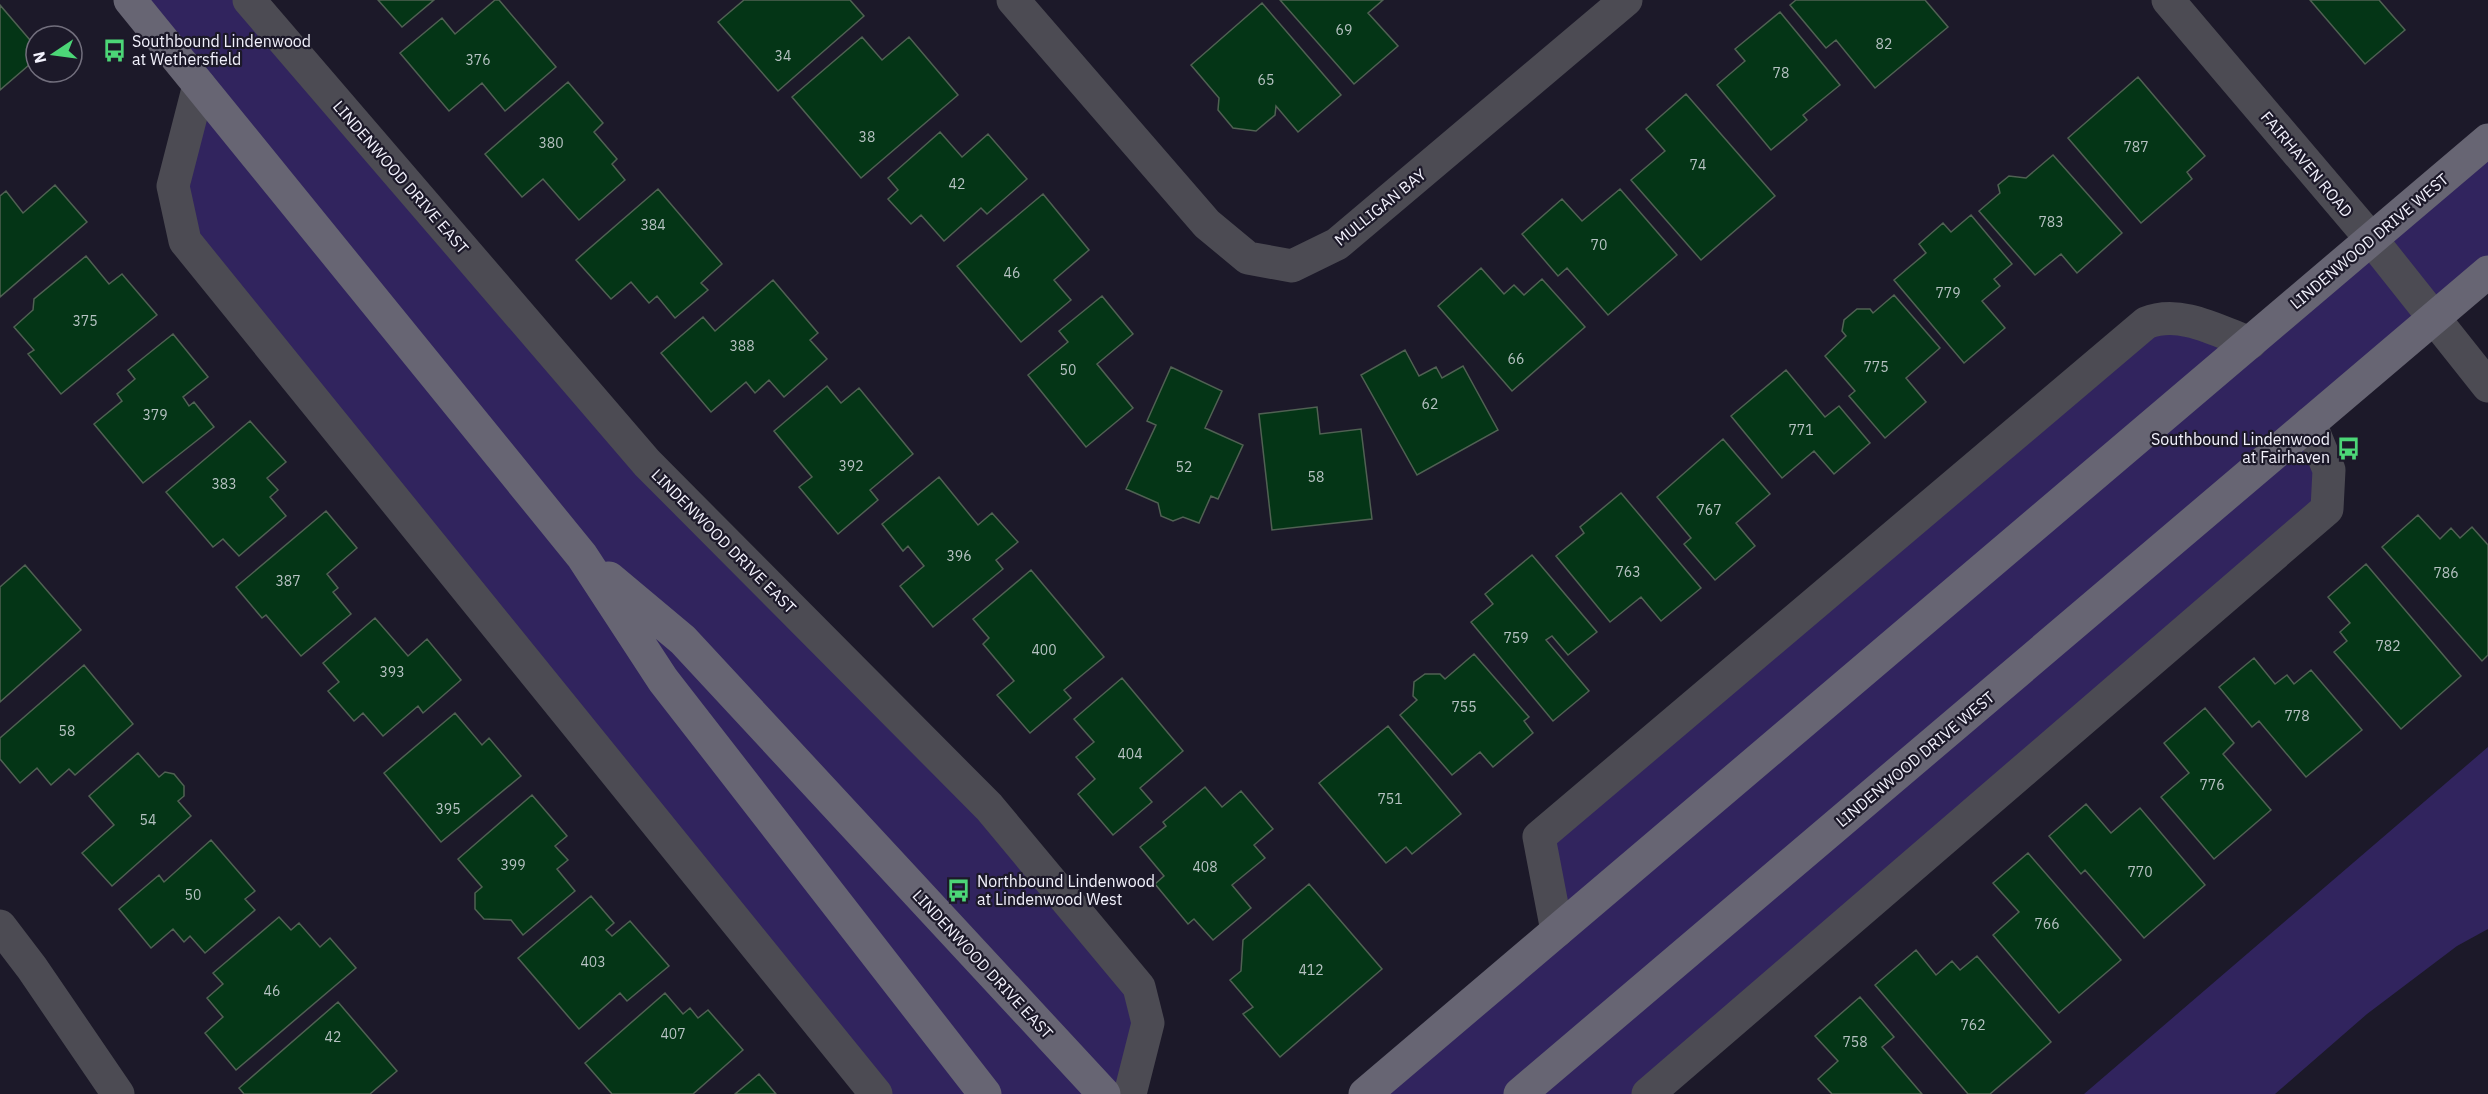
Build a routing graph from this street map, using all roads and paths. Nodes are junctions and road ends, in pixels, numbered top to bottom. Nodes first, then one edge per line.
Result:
1 (130, 0) edge
2 (249, 0) edge
3 (1013, 0) edge
4 (1626, 0) edge
5 (2168, 0) edge
6 (199, 85) junction
7 (2488, 140) edge
8 (2372, 240) junction
9 (2488, 272) edge
10 (2435, 318) junction
11 (2250, 343) junction
12 (2488, 386) edge
13 (2310, 423) junction
14 (582, 556) junction
15 (0, 926) edge
16 (1557, 931) junction
17 (118, 1094) edge
18 (876, 1094) edge
19 (985, 1094) edge
20 (1104, 1094) edge
21 (1130, 1094) edge
22 (1365, 1094) edge
23 (1520, 1094) edge
24 (1648, 1094) edge

1 - 6 street, LINDENWOOD DRIVE EAST
2 - 21 street, LINDENWOOD DRIVE EAST
3 - 4 street, MULLIGAN BAY
5 - 8 street, FAIRHAVEN ROAD
6 - 14 street, LINDENWOOD DRIVE EAST
6 - 18 street
7 - 8 street, LINDENWOOD DRIVE WEST
8 - 10 street, FAIRHAVEN ROAD
8 - 11 street, LINDENWOOD DRIVE WEST
9 - 10 street, LINDENWOOD DRIVE WEST
10 - 12 street, FAIRHAVEN ROAD
10 - 13 street, LINDENWOOD DRIVE WEST
11 - 16 street, LINDENWOOD DRIVE WEST
11 - 16 street
13 - 23 street, LINDENWOOD DRIVE WEST
13 - 24 street
14 - 19 street, LINDENWOOD DRIVE EAST
14 - 20 street, LINDENWOOD DRIVE EAST
15 - 17 street
16 - 22 street, LINDENWOOD DRIVE WEST

